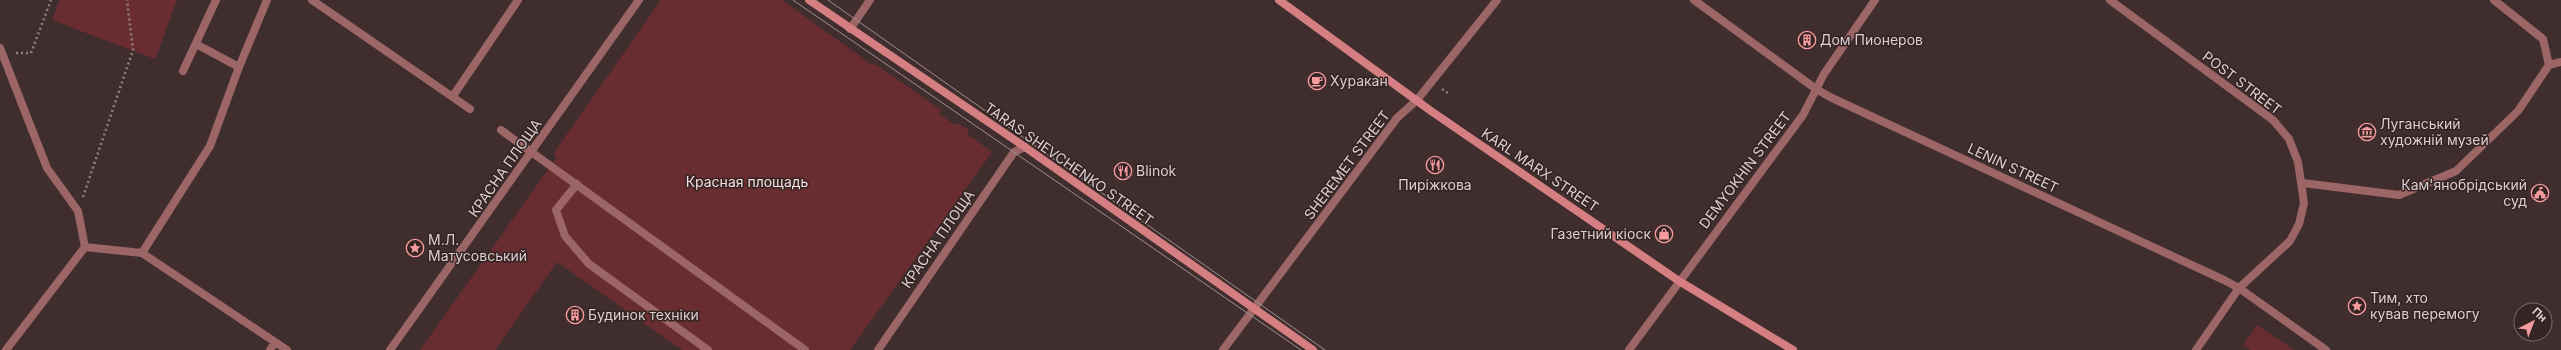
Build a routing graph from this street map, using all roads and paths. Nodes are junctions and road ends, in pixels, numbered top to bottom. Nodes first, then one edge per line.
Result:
1 (51, 0) edge
2 (126, 0) edge
3 (216, 0) edge
4 (267, 0) edge
5 (312, 0) edge
6 (518, 0) edge
7 (639, 0) edge
8 (809, 0) edge
9 (870, 0) edge
10 (1279, 0) edge
11 (1497, 0) edge
12 (1694, 0) edge
13 (1875, 0) edge
14 (2110, 0) edge
15 (2494, 0) edge
16 (850, 29) junction
17 (196, 44) junction
18 (1, 50) edge
19 (2561, 62) edge
20 (2549, 65) junction
21 (239, 67) junction
22 (183, 71) dead end
23 (1816, 89) junction
24 (453, 96) junction
25 (1417, 100) junction
26 (470, 109) dead end
27 (501, 130) dead end
28 (1024, 147) junction
29 (532, 152) junction
30 (2303, 182) junction
31 (577, 184) junction
32 (78, 211) junction
33 (85, 247) junction
34 (142, 253) junction
35 (1679, 281) junction
36 (2239, 288) junction
37 (1254, 310) junction
38 (275, 342) junction
39 (801, 349) edge
40 (6, 350) edge
41 (270, 350) edge
42 (287, 350) edge
43 (390, 350) edge
44 (708, 350) edge
45 (878, 350) edge
46 (1223, 350) edge
47 (1313, 350) edge
48 (1629, 350) edge
49 (1793, 350) edge
50 (2196, 350) edge
51 (2326, 350) edge

1 - 18 path
2 - 32 path
3 - 17 street
4 - 21 street
5 - 24 street
6 - 24 street
7 - 29 street, КРАСНА ПЛОЩА
8 - 16 main road, TARAS SHEVCHENKO STREET
9 - 16 street
10 - 25 main road, KARL MARX STREET
11 - 25 street, SHEREMET STREET
12 - 23 street, LENIN STREET
13 - 23 street, DEMYOKHIN STREET
14 - 30 street, POST STREET
15 - 20 street
16 - 28 main road, TARAS SHEVCHENKO STREET
17 - 21 street
17 - 22 street
18 - 32 street
19 - 20 street
20 - 30 street
21 - 34 street
23 - 35 street, DEMYOKHIN STREET
23 - 36 street, LENIN STREET
24 - 26 street
25 - 35 main road, KARL MARX STREET
25 - 37 street, SHEREMET STREET
27 - 29 street
28 - 37 main road, TARAS SHEVCHENKO STREET
28 - 45 street, КРАСНА ПЛОЩА
29 - 31 street
29 - 43 street, КРАСНА ПЛОЩА
30 - 36 street, POST STREET
31 - 39 street
31 - 44 street
32 - 33 street
33 - 34 street
33 - 40 street
34 - 38 street
35 - 48 street, DEMYOKHIN STREET
35 - 49 main road, KARL MARX STREET
36 - 50 street, POST STREET
36 - 51 street, LENIN STREET
37 - 46 street, SHEREMET STREET
37 - 47 main road, TARAS SHEVCHENKO STREET
38 - 41 street
38 - 42 street

